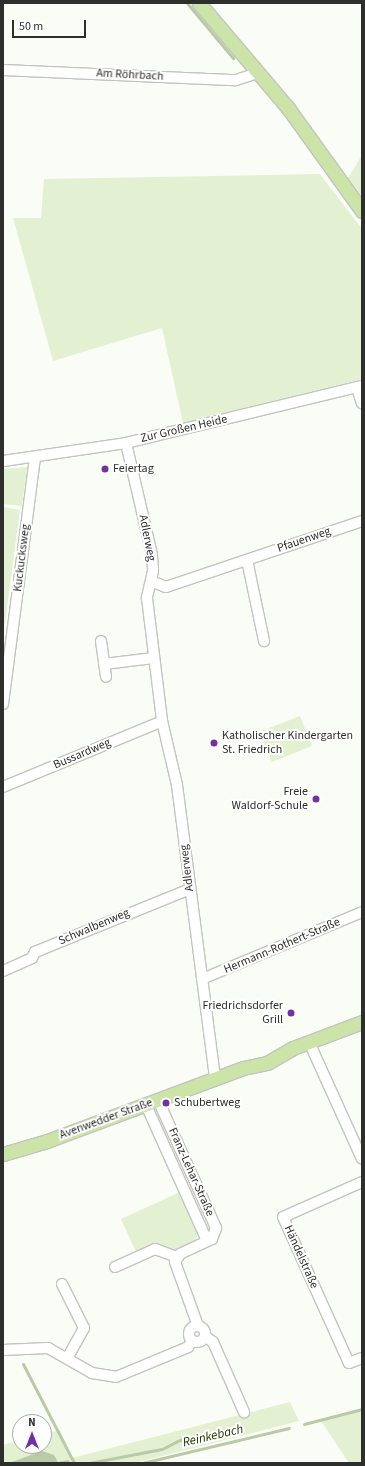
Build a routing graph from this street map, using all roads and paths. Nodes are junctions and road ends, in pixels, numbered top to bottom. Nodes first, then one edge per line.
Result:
1 (199, 3) edge
2 (3, 70) edge
3 (260, 77) junction
4 (362, 211) edge
5 (359, 387) edge
6 (362, 403) edge
7 (126, 443) junction
8 (35, 459) junction
9 (3, 461) edge
10 (362, 521) edge
11 (247, 560) junction
12 (151, 582) junction
13 (102, 641) dead end
14 (264, 641) dead end
15 (6, 657) edge
16 (154, 658) junction
17 (104, 664) junction
18 (106, 677) dead end
19 (3, 704) edge
20 (162, 721) junction
21 (3, 787) edge
22 (190, 889) junction
23 (362, 912) edge
24 (3, 971) edge
25 (202, 979) junction
26 (362, 1022) edge
27 (308, 1042) junction
28 (215, 1078) junction
29 (158, 1100) junction
30 (146, 1105) junction
31 (6, 1150) edge
32 (362, 1159) edge
33 (362, 1182) edge
34 (207, 1242) junction
35 (177, 1257) junction
36 (115, 1267) dead end
37 (62, 1284) dead end
38 (198, 1326) junction
39 (205, 1336) junction
40 (192, 1341) junction
41 (3, 1350) edge
42 (68, 1357) junction
43 (362, 1358) edge
44 (244, 1412) dead end

1 - 3 main road
2 - 3 street, Am Röhrbach
3 - 4 main road
5 - 6 street
5 - 7 street, Zur Großen Heide
7 - 8 street, Zur Großen Heide
7 - 12 street, Adlerweg
8 - 9 street, Zur Großen Heide
8 - 15 street, Kuckucksweg
10 - 11 street, Pfauenweg
11 - 12 street, Pfauenweg
11 - 14 street
12 - 16 street, Adlerweg
13 - 17 street
15 - 19 street, Kuckucksweg
16 - 17 street
16 - 20 street, Adlerweg
17 - 18 street
20 - 21 street, Bussardweg
20 - 22 street, Adlerweg
22 - 24 street, Schwalbenweg
22 - 25 street, Adlerweg
23 - 25 street, Hermann-Rothert-Straße
25 - 28 street, Adlerweg
26 - 27 main road, Avenwedder Straße
27 - 28 main road, Avenwedder Straße
27 - 32 street
28 - 29 main road, Avenwedder Straße
29 - 30 main road, Avenwedder Straße
29 - 34 street, Franz-Lehar-Straße
30 - 31 main road, Avenwedder Straße
30 - 34 street, Franz-Lehar-Straße
33 - 43 street, Händelstraße
34 - 35 street
35 - 36 street
35 - 38 street
37 - 42 street
38 - 39 street
38 - 40 street
39 - 40 street
39 - 44 street
40 - 42 street
41 - 42 street

